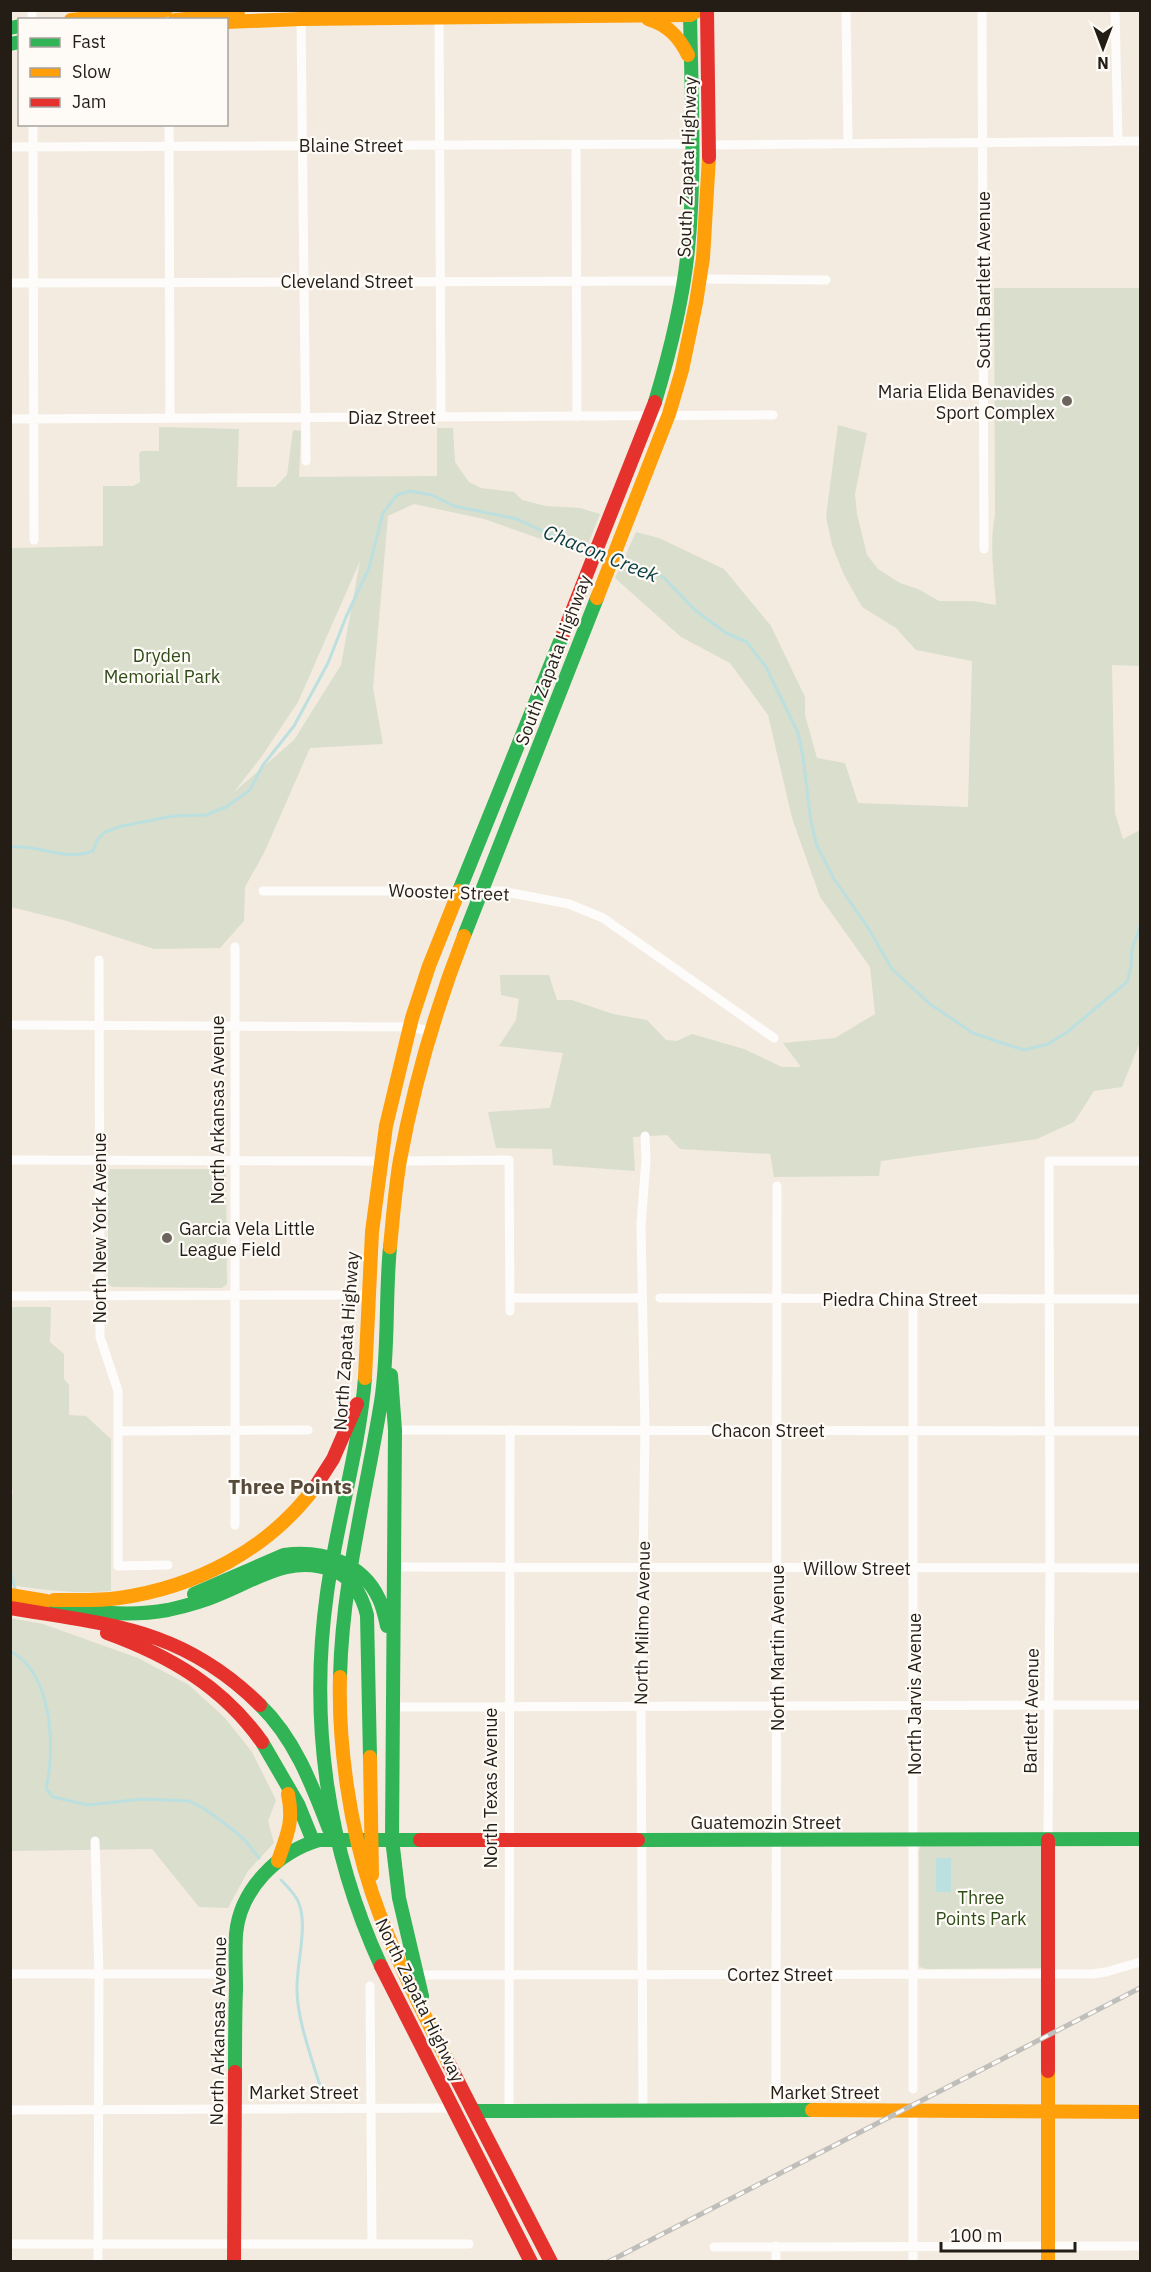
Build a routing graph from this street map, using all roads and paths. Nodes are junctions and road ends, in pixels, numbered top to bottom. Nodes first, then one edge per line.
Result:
1 (166, 10) edge
2 (285, 10) edge
3 (316, 10) edge
4 (707, 10) edge
5 (846, 10) edge
6 (982, 10) edge
7 (1115, 10) edge
8 (693, 12) edge
9 (628, 14) junction
10 (90, 18) edge
11 (197, 18) edge
12 (439, 18) junction
13 (301, 19) junction
14 (228, 22) edge
15 (690, 60) junction
16 (33, 126) edge
17 (169, 126) edge
18 (983, 141) junction
19 (1118, 141) junction
20 (1140, 141) edge
21 (848, 143) junction
22 (691, 144) junction
23 (440, 145) junction
24 (576, 145) junction
25 (708, 145) junction
26 (303, 146) junction
27 (10, 147) edge
28 (33, 147) junction
29 (169, 147) junction
30 (700, 279) junction
31 (576, 280) junction
32 (826, 280) dead end
33 (441, 281) junction
34 (683, 281) junction
35 (169, 282) junction
36 (305, 282) junction
37 (10, 283) edge
38 (33, 283) junction
39 (669, 414) junction
40 (773, 415) dead end
41 (651, 416) junction
42 (441, 417) junction
43 (577, 417) junction
44 (170, 418) junction
45 (306, 418) junction
46 (10, 419) edge
47 (34, 419) junction
48 (306, 462) dead end
49 (34, 540) dead end
50 (984, 549) dead end
51 (262, 891) dead end
52 (459, 891) junction
53 (482, 891) junction
54 (235, 947) dead end
55 (99, 960) dead end
56 (10, 1025) edge
57 (99, 1025) junction
58 (235, 1025) junction
59 (410, 1027) junction
60 (430, 1031) junction
61 (774, 1038) dead end
62 (645, 1136) dead end
63 (10, 1160) edge
64 (99, 1160) junction
65 (234, 1160) junction
66 (380, 1161) junction
67 (400, 1161) junction
68 (1140, 1161) edge
69 (777, 1186) dead end
70 (236, 1295) junction
71 (368, 1295) junction
72 (10, 1296) edge
73 (99, 1296) junction
74 (510, 1298) junction
75 (641, 1298) junction
76 (660, 1298) dead end
77 (777, 1299) junction
78 (913, 1299) junction
79 (1048, 1299) junction
80 (1140, 1299) edge
81 (510, 1311) dead end
82 (386, 1319) junction
83 (364, 1390) junction
84 (235, 1429) junction
85 (308, 1430) dead end
86 (395, 1430) junction
87 (510, 1430) junction
88 (645, 1430) junction
89 (777, 1430) junction
90 (119, 1431) junction
91 (913, 1431) junction
92 (1049, 1431) junction
93 (1140, 1431) edge
94 (235, 1526) dead end
95 (320, 1559) junction
96 (168, 1565) dead end
97 (393, 1567) junction
98 (508, 1568) junction
99 (644, 1568) junction
100 (777, 1568) junction
101 (915, 1568) junction
102 (1050, 1568) junction
103 (1140, 1568) edge
104 (10, 1595) edge
105 (36, 1606) junction
106 (10, 1608) edge
107 (393, 1650) junction
108 (913, 1705) junction
109 (1049, 1705) junction
110 (1140, 1705) edge
111 (641, 1706) junction
112 (777, 1706) junction
113 (393, 1707) junction
114 (508, 1707) junction
115 (392, 1769) junction
116 (286, 1782) junction
117 (385, 1839) junction
118 (508, 1839) junction
119 (777, 1839) junction
120 (913, 1839) junction
121 (1140, 1839) edge
122 (642, 1840) junction
123 (1048, 1840) junction
124 (95, 1841) dead end
125 (316, 1841) junction
126 (341, 1857) junction
127 (278, 1861) junction
128 (372, 1893) junction
129 (1140, 1962) edge
130 (776, 1973) junction
131 (10, 1974) edge
132 (99, 1974) junction
133 (234, 1974) junction
134 (643, 1974) junction
135 (913, 1974) junction
136 (1048, 1974) junction
137 (418, 1975) junction
138 (509, 1975) junction
139 (370, 1986) dead end
140 (425, 2017) junction
141 (913, 2089) dead end
142 (453, 2108) junction
143 (234, 2109) junction
144 (10, 2110) edge
145 (99, 2110) junction
146 (370, 2110) junction
147 (474, 2110) junction
148 (509, 2110) junction
149 (643, 2110) junction
150 (776, 2110) junction
151 (913, 2110) junction
152 (1049, 2111) junction
153 (1140, 2112) edge
154 (10, 2244) edge
155 (98, 2244) junction
156 (234, 2244) junction
157 (372, 2244) junction
158 (469, 2244) dead end
159 (776, 2246) junction
160 (913, 2246) junction
161 (1048, 2246) junction
162 (1140, 2246) edge
163 (714, 2247) dead end
164 (98, 2262) edge
165 (234, 2262) edge
166 (531, 2262) edge
167 (551, 2262) edge
168 (776, 2262) edge
169 (913, 2262) edge
170 (1048, 2262) edge

1 - 10 main road
2 - 11 main road
3 - 13 main road
4 - 25 main road, South Zapata Highway
5 - 21 street
6 - 18 street, South Bartlett Avenue
7 - 19 street
8 - 9 main road
8 - 15 main road, South Zapata Highway
9 - 12 main road
9 - 15 main road
12 - 13 main road
12 - 23 street
13 - 14 main road
13 - 26 street
15 - 22 main road, South Zapata Highway
16 - 28 street
17 - 29 street
18 - 19 street
18 - 21 street
18 - 50 street, South Bartlett Avenue
19 - 20 street
21 - 25 street
22 - 24 street, Blaine Street
22 - 34 main road, South Zapata Highway
23 - 24 street, Blaine Street
23 - 26 street, Blaine Street
23 - 33 street
24 - 31 street
25 - 30 main road, South Zapata Highway
26 - 29 street, Blaine Street
26 - 36 street
27 - 28 street, Blaine Street
28 - 29 street, Blaine Street
28 - 38 street
29 - 35 street
30 - 32 street
30 - 39 main road, South Zapata Highway
31 - 33 street, Cleveland Street
31 - 34 street, Cleveland Street
31 - 43 street
33 - 36 street, Cleveland Street
33 - 42 street
34 - 41 main road, South Zapata Highway
35 - 36 street, Cleveland Street
35 - 38 street, Cleveland Street
35 - 44 street
36 - 45 street
37 - 38 street, Cleveland Street
38 - 47 street
39 - 40 street, Diaz Street
39 - 41 street, Diaz Street
39 - 53 main road, South Zapata Highway
41 - 43 street, Diaz Street
41 - 52 main road, South Zapata Highway
42 - 43 street, Diaz Street
42 - 45 street, Diaz Street
44 - 45 street, Diaz Street
44 - 47 street, Diaz Street
45 - 48 street
46 - 47 street, Diaz Street
47 - 49 street
51 - 52 street, Wooster Street
52 - 53 street, Wooster Street
52 - 59 main road, South Zapata Highway
53 - 60 main road, South Zapata Highway
53 - 61 street, Wooster Street
54 - 58 street, North Arkansas Avenue
55 - 57 street, North New York Avenue
56 - 57 street
57 - 58 street
57 - 64 street, North New York Avenue
58 - 59 street
58 - 65 street, North Arkansas Avenue
59 - 60 street
59 - 66 main road, North Zapata Highway
60 - 67 main road, North Zapata Highway
62 - 75 street, North Milmo Avenue
63 - 64 street
64 - 65 street
64 - 73 street, North New York Avenue
65 - 66 street
65 - 70 street, North Arkansas Avenue
66 - 71 main road, North Zapata Highway
67 - 74 street
67 - 82 main road, North Zapata Highway
68 - 79 street, Bartlett Avenue
69 - 77 street, North Martin Avenue
70 - 71 street
70 - 73 street
70 - 84 street, North Arkansas Avenue
71 - 83 main road, North Zapata Highway
72 - 73 street
73 - 90 street, North New York Avenue
74 - 75 street
74 - 81 street
75 - 88 street, North Milmo Avenue
76 - 77 street, Piedra China Street
77 - 78 street, Piedra China Street
77 - 89 street, North Martin Avenue
78 - 79 street, Piedra China Street
78 - 91 street, North Jarvis Avenue
79 - 80 street, Piedra China Street
79 - 92 street, Bartlett Avenue
82 - 86 main road
82 - 128 main road, North Zapata Highway
83 - 105 main road
83 - 126 main road, North Zapata Highway
84 - 85 street
84 - 90 street
84 - 94 street, North Arkansas Avenue
86 - 87 street, Chacon Street
86 - 97 main road
87 - 88 street, Chacon Street
87 - 98 street, North Texas Avenue
88 - 89 street, Chacon Street
88 - 99 street, North Milmo Avenue
89 - 91 street, Chacon Street
89 - 100 street, North Martin Avenue
90 - 96 street, North New York Avenue
91 - 92 street, Chacon Street
91 - 101 street, North Jarvis Avenue
92 - 93 street, Chacon Street
92 - 102 street, Bartlett Avenue
95 - 105 main road
95 - 107 main road
95 - 128 main road
97 - 98 street, Willow Street
97 - 107 main road
98 - 99 street, Willow Street
98 - 114 street, North Texas Avenue
99 - 100 street, Willow Street
99 - 111 street, North Milmo Avenue
100 - 101 street, Willow Street
100 - 112 street, North Martin Avenue
101 - 102 street, Willow Street
101 - 108 street, North Jarvis Avenue
102 - 103 street, Willow Street
102 - 109 street, Bartlett Avenue
104 - 105 main road
105 - 106 main road
105 - 116 main road
105 - 126 main road
107 - 113 main road
108 - 109 street
108 - 112 street
108 - 120 street, North Jarvis Avenue
109 - 110 street
109 - 123 street, Bartlett Avenue
111 - 112 street
111 - 114 street
111 - 122 street, North Milmo Avenue
112 - 119 street, North Martin Avenue
113 - 114 street
113 - 115 main road
114 - 118 street, North Texas Avenue
115 - 116 main road
115 - 117 main road
116 - 125 main road
116 - 127 main road
117 - 118 main road, Guatemozin Street
117 - 125 main road, North Arkansas Avenue
117 - 137 main road
118 - 122 main road, Guatemozin Street
118 - 138 street, North Texas Avenue
119 - 120 main road, Guatemozin Street
119 - 122 main road, Guatemozin Street
119 - 130 street, North Martin Avenue
120 - 123 main road, Guatemozin Street
120 - 135 street, North Jarvis Avenue
121 - 123 main road, Guatemozin Street
122 - 134 street, North Milmo Avenue
123 - 136 main road, Bartlett Avenue
124 - 132 street
125 - 127 main road, North Arkansas Avenue
126 - 142 main road, North Zapata Highway
127 - 133 main road, North Arkansas Avenue
128 - 140 main road, North Zapata Highway
129 - 136 street, Cortez Street
130 - 134 street, Cortez Street
130 - 135 street, Cortez Street
130 - 150 street, North Martin Avenue
131 - 132 street
132 - 133 street
132 - 145 street
133 - 143 main road, North Arkansas Avenue
134 - 138 street, Cortez Street
134 - 149 street, North Milmo Avenue
135 - 136 street, Cortez Street
135 - 141 street, North Jarvis Avenue
136 - 152 main road, Bartlett Avenue
137 - 138 street, Cortez Street
137 - 140 main road
138 - 148 street, North Texas Avenue
139 - 146 street
140 - 147 main road, North Zapata Highway
142 - 146 street, Market Street
142 - 166 main road, North Zapata Highway
143 - 145 street, Market Street
143 - 146 street, Market Street
143 - 156 main road, North Arkansas Avenue
144 - 145 street, Market Street
145 - 155 street
146 - 157 street
147 - 148 main road
147 - 167 main road, North Zapata Highway
148 - 149 main road, Market Street
149 - 150 main road, Market Street
150 - 151 main road, Market Street
151 - 152 main road, Market Street
151 - 160 street
152 - 153 main road, Market Street
152 - 161 main road, Bartlett Avenue
154 - 155 street
155 - 156 street
155 - 164 street
156 - 157 street
156 - 165 main road, North Arkansas Avenue
157 - 158 street
159 - 160 street
159 - 163 street
159 - 168 street
160 - 161 street
160 - 169 street
161 - 162 street
161 - 170 main road, Bartlett Avenue

